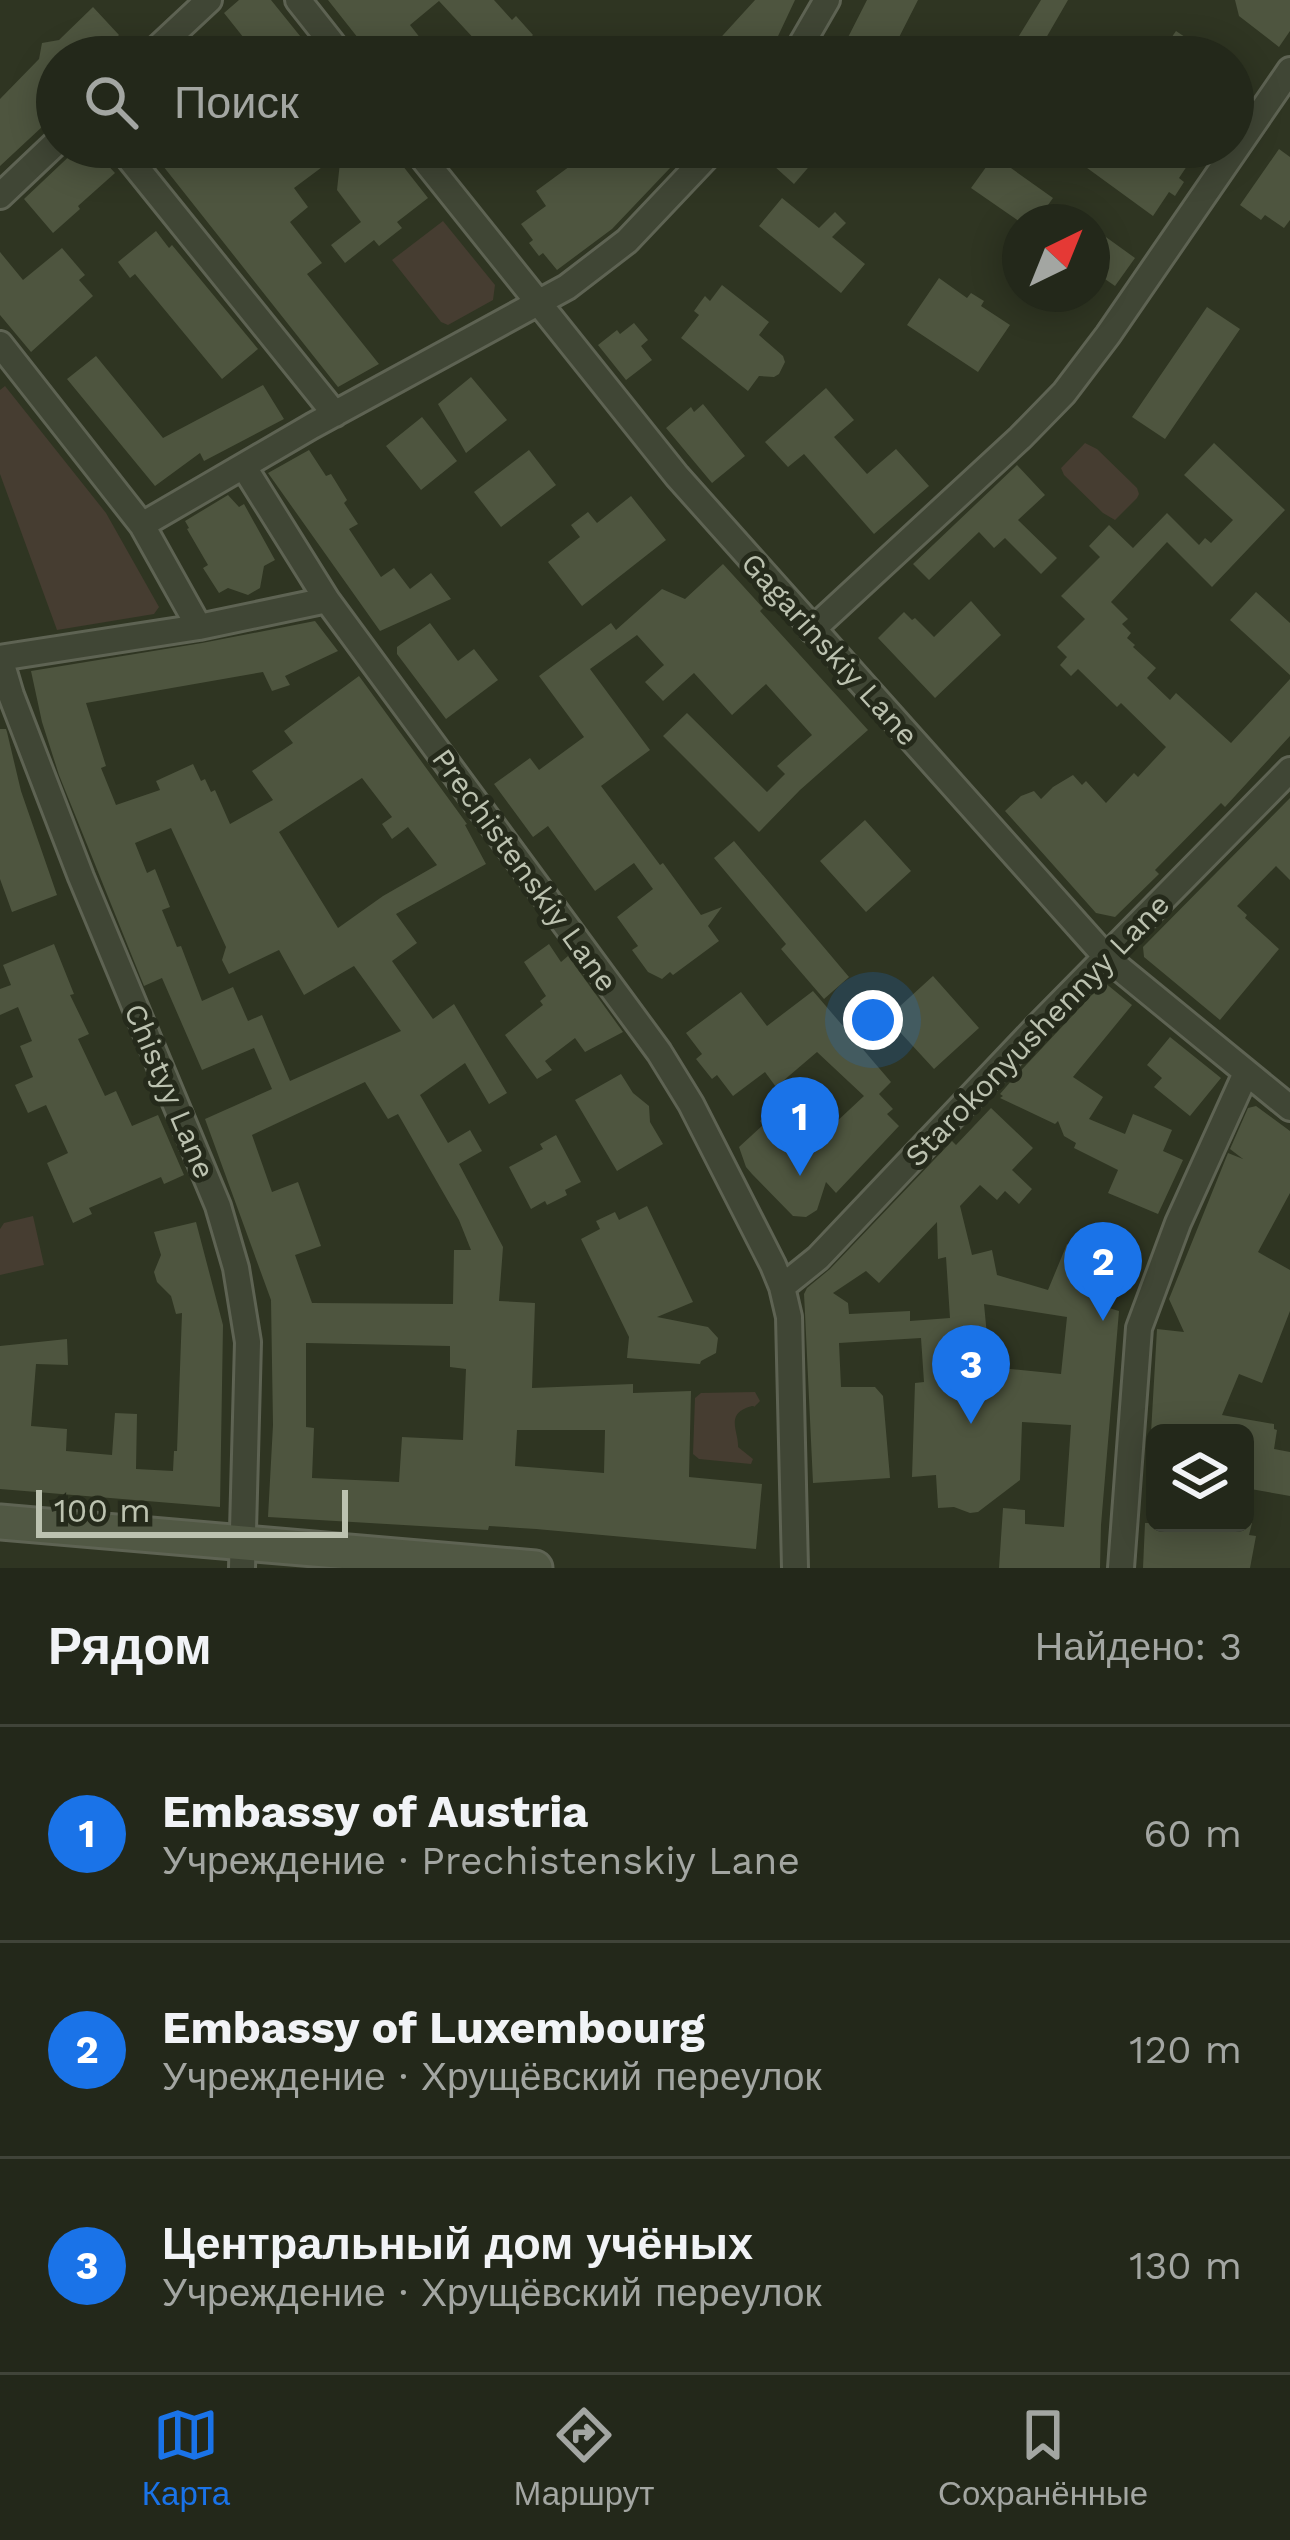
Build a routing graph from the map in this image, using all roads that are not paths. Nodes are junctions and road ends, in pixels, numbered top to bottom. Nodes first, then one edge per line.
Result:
1 (209, 0) edge
2 (298, 0) edge
3 (827, 0) edge
4 (170, 36) edge
5 (326, 36) edge
6 (806, 36) edge
7 (1290, 70) edge
8 (1254, 122) edge
9 (36, 162) edge
10 (137, 168) edge
11 (431, 168) edge
12 (696, 168) edge
13 (1223, 168) edge
14 (0, 196) edge
15 (538, 304) junction
16 (0, 344) edge
17 (335, 413) junction
18 (244, 467) junction
19 (142, 525) junction
20 (327, 600) junction
21 (199, 627) junction
22 (812, 630) junction
23 (0, 658) edge
24 (1290, 770) edge
25 (1107, 958) junction
26 (1246, 1073) junction
27 (1290, 1108) edge
28 (782, 1287) junction
29 (0, 1522) edge
30 (242, 1555) edge
31 (521, 1568) edge
32 (535, 1568) edge
33 (795, 1568) edge
34 (1121, 1568) edge

1 - 4 street
2 - 5 street
3 - 6 street
7 - 8 street
9 - 14 street
10 - 17 street
11 - 15 street, Gagarinskiy Lane
12 - 15 street
13 - 22 street
15 - 17 street
15 - 22 street, Gagarinskiy Lane
16 - 19 street
17 - 18 street
18 - 19 street
18 - 20 street, Prechistenskiy Lane
19 - 21 street
20 - 21 street
20 - 28 street, Prechistenskiy Lane
21 - 23 street
22 - 25 street, Gagarinskiy Lane
23 - 30 street, Chistyy Lane
24 - 25 street, Starokonyushennyy Lane
25 - 26 street, Gagarinskiy Lane
25 - 28 street, Starokonyushennyy Lane
26 - 27 street, Gagarinskiy Lane
26 - 34 street
28 - 33 street, Prechistenskiy Lane
29 - 30 main road
30 - 31 main road
31 - 32 main road

